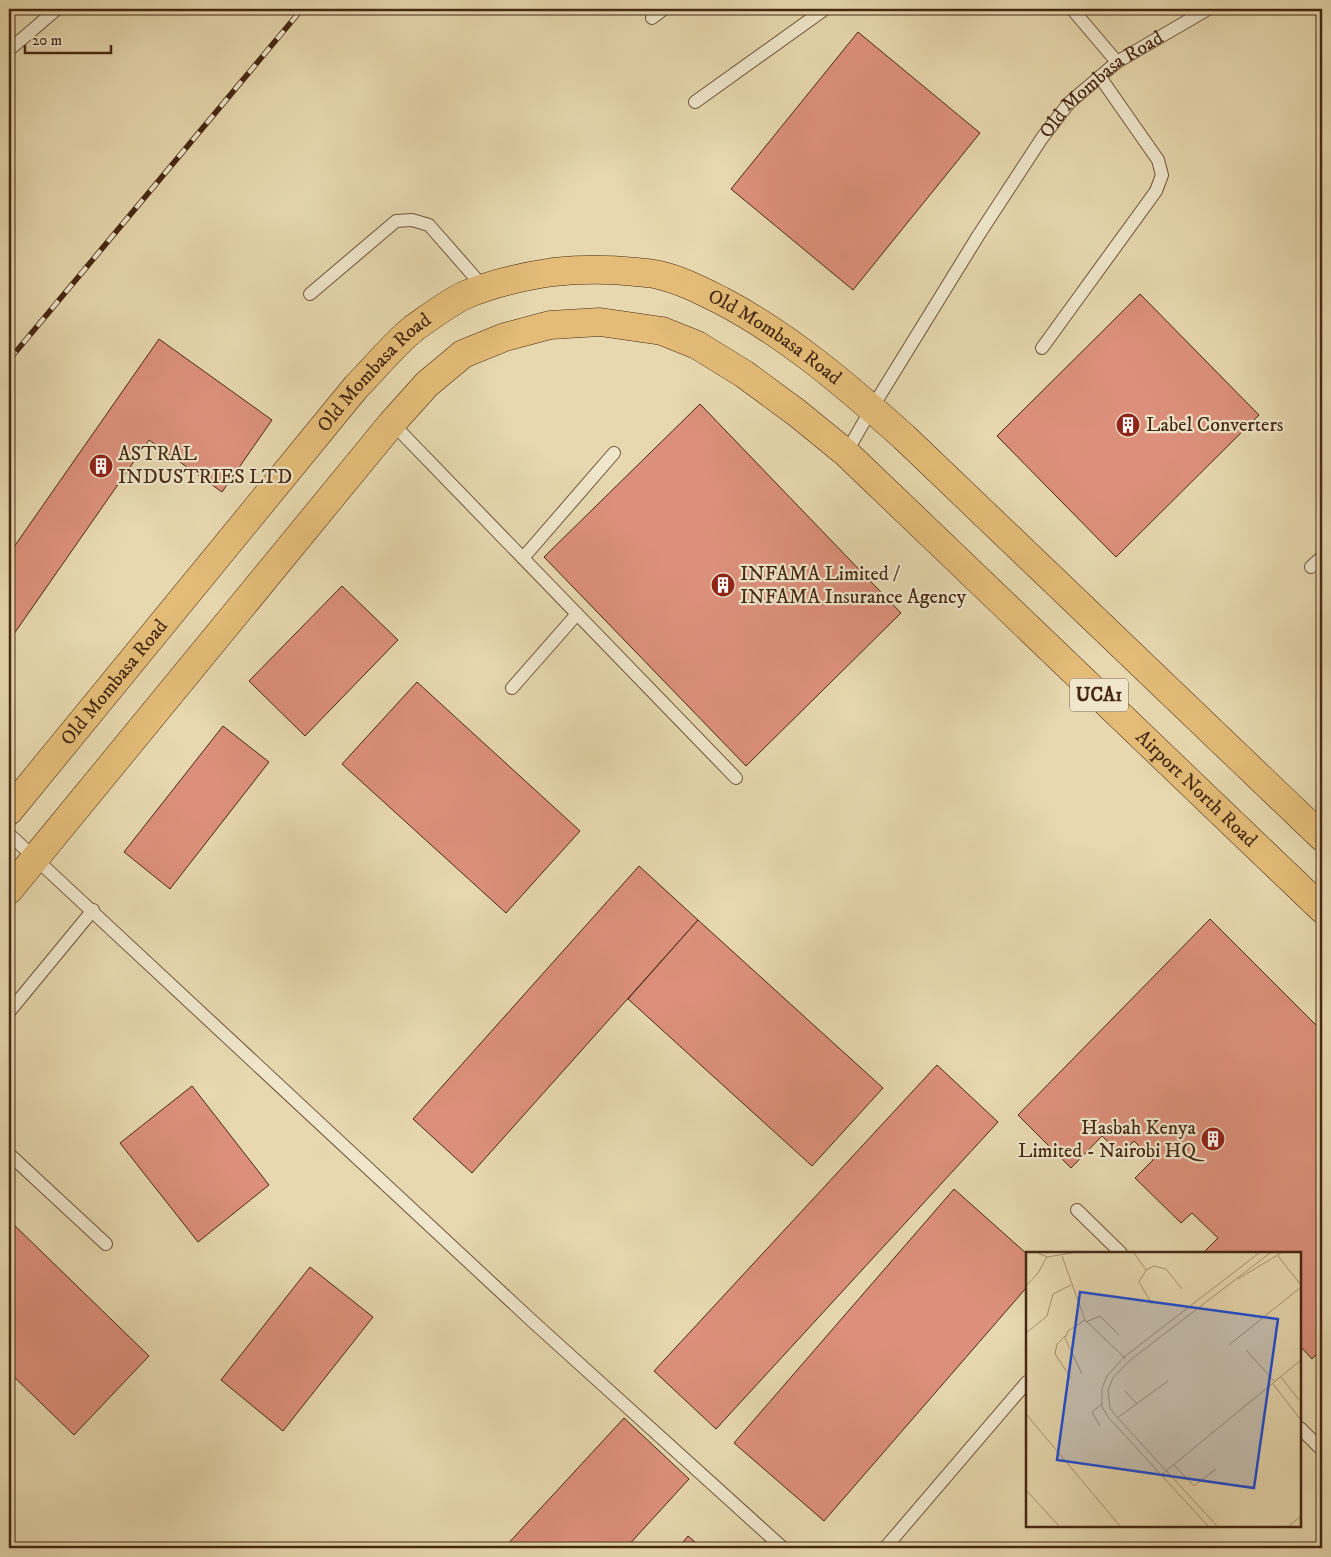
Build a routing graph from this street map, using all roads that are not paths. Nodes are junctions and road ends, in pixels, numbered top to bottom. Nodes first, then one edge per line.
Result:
1 (57, 9) edge
2 (664, 9) edge
3 (825, 9) edge
4 (1072, 9) edge
5 (1208, 9) edge
6 (652, 18) dead end
7 (9, 50) edge
8 (1117, 62) junction
9 (1100, 77) junction
10 (694, 102) dead end
11 (485, 289) junction
12 (310, 294) dead end
13 (1042, 348) dead end
14 (872, 408) junction
15 (392, 422) junction
16 (846, 452) junction
17 (614, 453) dead end
18 (523, 558) junction
19 (1322, 558) edge
20 (1311, 567) dead end
21 (577, 614) junction
22 (512, 688) dead end
23 (736, 778) dead end
24 (9, 811) edge
25 (9, 834) edge
26 (1322, 837) edge
27 (34, 859) junction
28 (9, 890) edge
29 (1322, 908) edge
30 (92, 910) junction
31 (9, 1012) edge
32 (9, 1154) edge
33 (1077, 1210) dead end
34 (106, 1244) dead end
35 (1120, 1252) edge
36 (1026, 1383) edge
37 (1301, 1429) edge
38 (1322, 1450) edge
39 (783, 1548) edge
40 (885, 1548) edge

1 - 7 lane
2 - 6 lane
3 - 10 lane
4 - 8 lane
5 - 8 lane, Old Mombasa Road
8 - 9 lane, Old Mombasa Road
9 - 13 lane
9 - 14 lane, Old Mombasa Road
11 - 12 lane
11 - 14 main road, Old Mombasa Road
11 - 24 main road, Old Mombasa Road
14 - 16 lane, Old Mombasa Road
14 - 26 main road, Old Mombasa Road / UCA1
15 - 16 main road
15 - 18 lane
15 - 27 main road
16 - 29 main road, Airport North Road / UCA1
17 - 18 lane
18 - 21 lane
19 - 20 lane
21 - 22 lane
21 - 23 lane
25 - 27 lane
27 - 28 main road
27 - 30 lane
30 - 31 lane
30 - 39 lane
32 - 34 lane
33 - 35 lane
36 - 40 lane
37 - 38 lane

